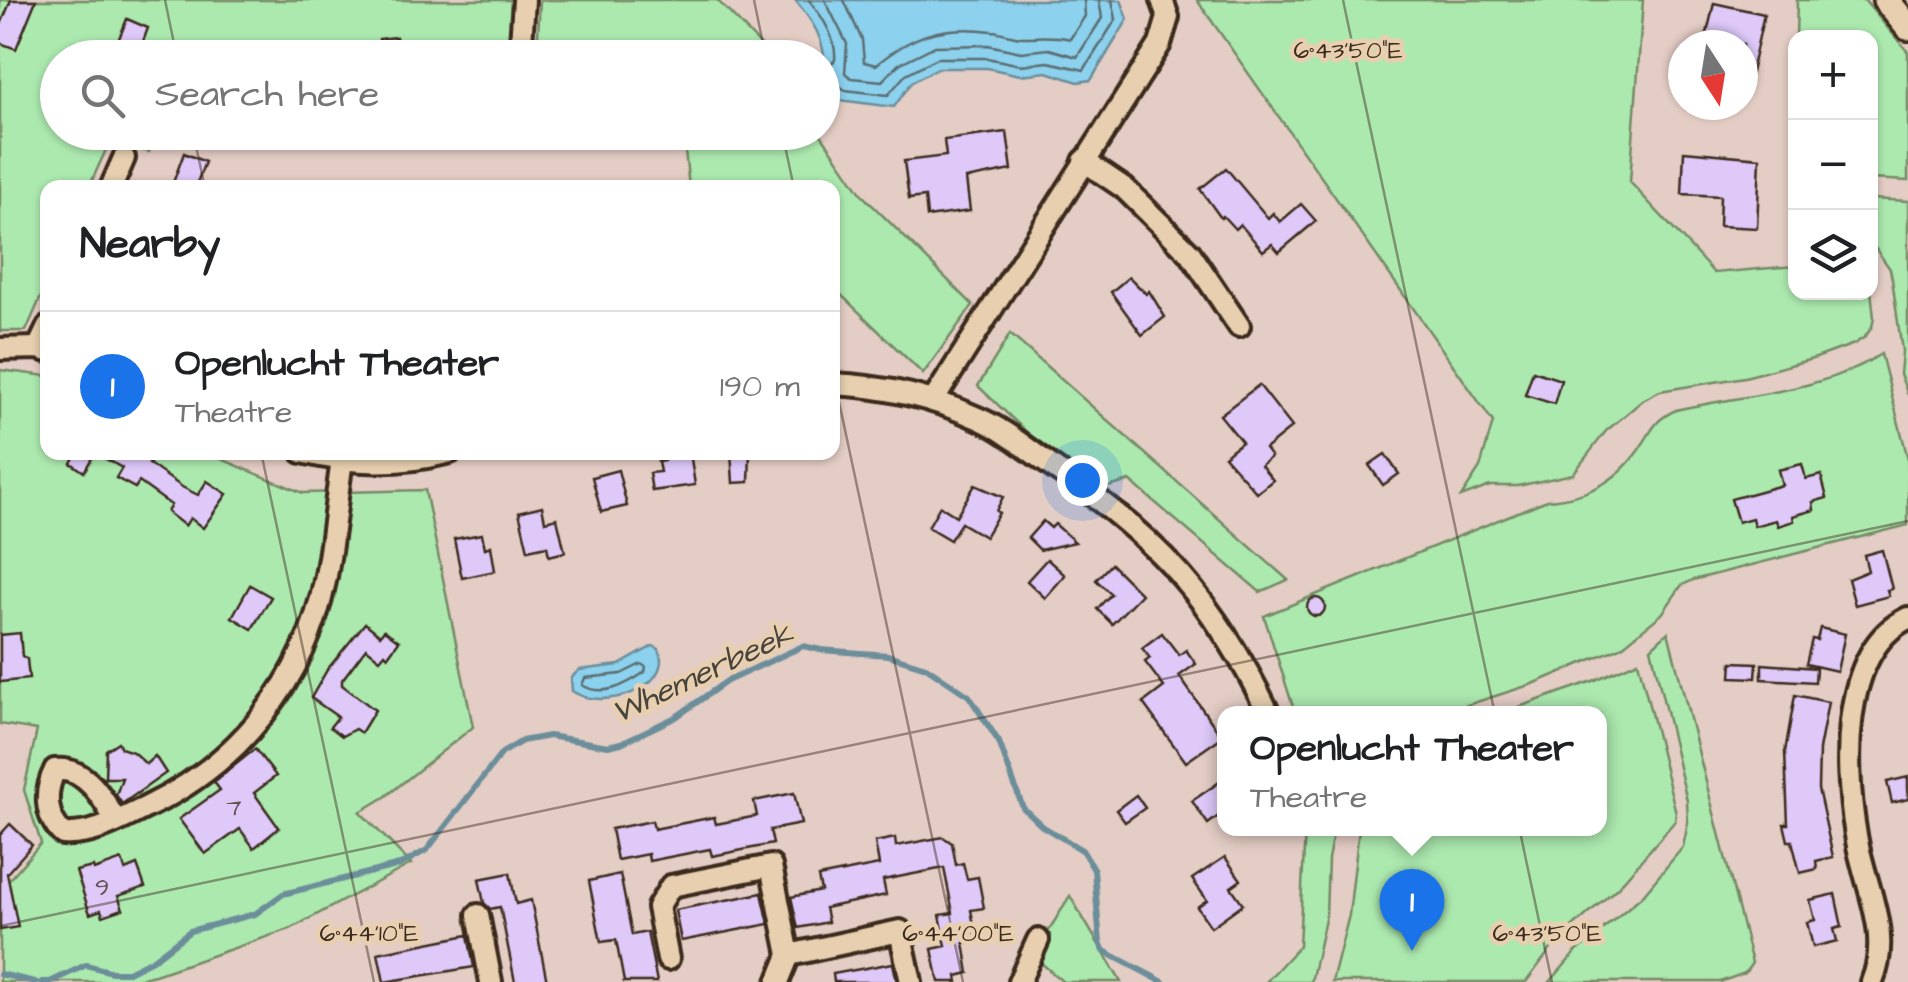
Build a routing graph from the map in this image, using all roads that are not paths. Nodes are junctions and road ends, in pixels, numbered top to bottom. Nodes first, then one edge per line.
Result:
1 (524, 0) edge
2 (1162, 0) edge
3 (1886, 0) edge
4 (1908, 26) edge
5 (521, 40) edge
6 (124, 158) dead end
7 (1084, 161) junction
8 (114, 180) edge
9 (1239, 326) dead end
10 (0, 349) edge
11 (40, 350) edge
12 (840, 385) edge
13 (933, 401) junction
14 (342, 460) joint
15 (403, 460) edge
16 (1908, 618) edge
17 (1265, 706) edge
18 (116, 822) dead end
19 (478, 915) dead end
20 (1038, 940) dead end
21 (789, 955) junction
22 (668, 959) dead end
23 (491, 982) edge
24 (778, 982) edge
25 (911, 982) edge
26 (1020, 982) edge
27 (1872, 982) edge

1 - 5 street
2 - 7 street
3 - 4 street
6 - 8 street
7 - 9 street
7 - 13 street
10 - 11 street
12 - 13 street
13 - 17 street
14 - 15 street
14 - 18 street
16 - 27 street
19 - 23 street
20 - 26 street
21 - 22 street
21 - 24 street
21 - 25 street

